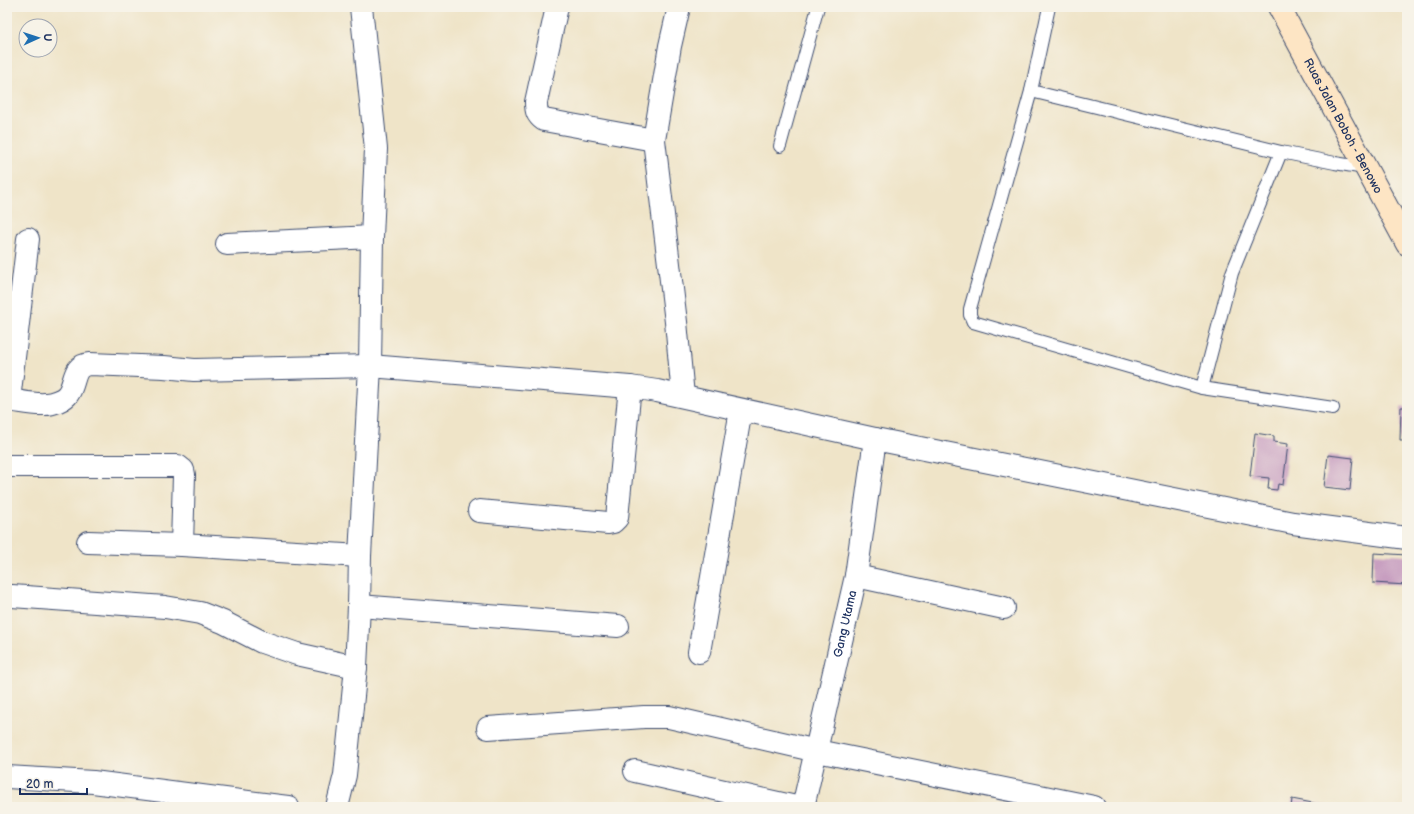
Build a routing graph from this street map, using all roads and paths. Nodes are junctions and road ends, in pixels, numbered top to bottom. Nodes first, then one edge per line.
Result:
1 (361, 7) edge
2 (557, 7) edge
3 (679, 7) edge
4 (818, 7) edge
5 (1049, 7) edge
6 (1279, 7) edge
7 (1031, 91) junction
8 (654, 140) junction
9 (780, 146) dead end
10 (1281, 152) junction
11 (1365, 168) junction
12 (372, 237) junction
13 (28, 239) dead end
14 (227, 244) dead end
15 (1407, 244) edge
16 (370, 366) junction
17 (630, 387) junction
18 (1202, 388) junction
19 (683, 396) junction
20 (8, 400) edge
21 (1333, 408) dead end
22 (741, 410) junction
23 (874, 439) junction
24 (7, 466) edge
25 (479, 511) dead end
26 (1407, 538) edge
27 (88, 542) dead end
28 (182, 545) junction
29 (360, 556) junction
30 (856, 576) junction
31 (12, 596) dead end
32 (359, 606) junction
33 (1004, 608) dead end
34 (618, 626) dead end
35 (700, 652) dead end
36 (356, 667) junction
37 (488, 728) dead end
38 (817, 751) junction
39 (635, 771) dead end
40 (7, 777) edge
41 (288, 807) edge
42 (336, 807) edge
43 (796, 807) edge
44 (803, 807) edge
45 (1094, 807) edge

1 - 12 street
2 - 8 street
3 - 8 street
4 - 9 lane
5 - 7 lane
6 - 11 main road, Ruas Jalan Boboh - Benowo
7 - 10 lane
7 - 18 lane
8 - 19 street
10 - 11 lane
10 - 18 lane
11 - 15 main road, Ruas Jalan Boboh - Benowo
12 - 14 street
12 - 16 street
13 - 20 street
16 - 17 street
16 - 20 street
16 - 29 street
17 - 19 street
17 - 25 street
18 - 21 lane
19 - 22 street
22 - 23 street
22 - 35 street
23 - 26 street
23 - 30 street, Gang Utama
24 - 28 street
27 - 28 street
28 - 29 street
29 - 32 street
30 - 33 street
30 - 38 street, Gang Utama
31 - 36 street
32 - 34 street
32 - 36 street
36 - 42 street
37 - 38 street
38 - 44 street, Gang Utama
38 - 45 street
39 - 43 street
40 - 41 street

